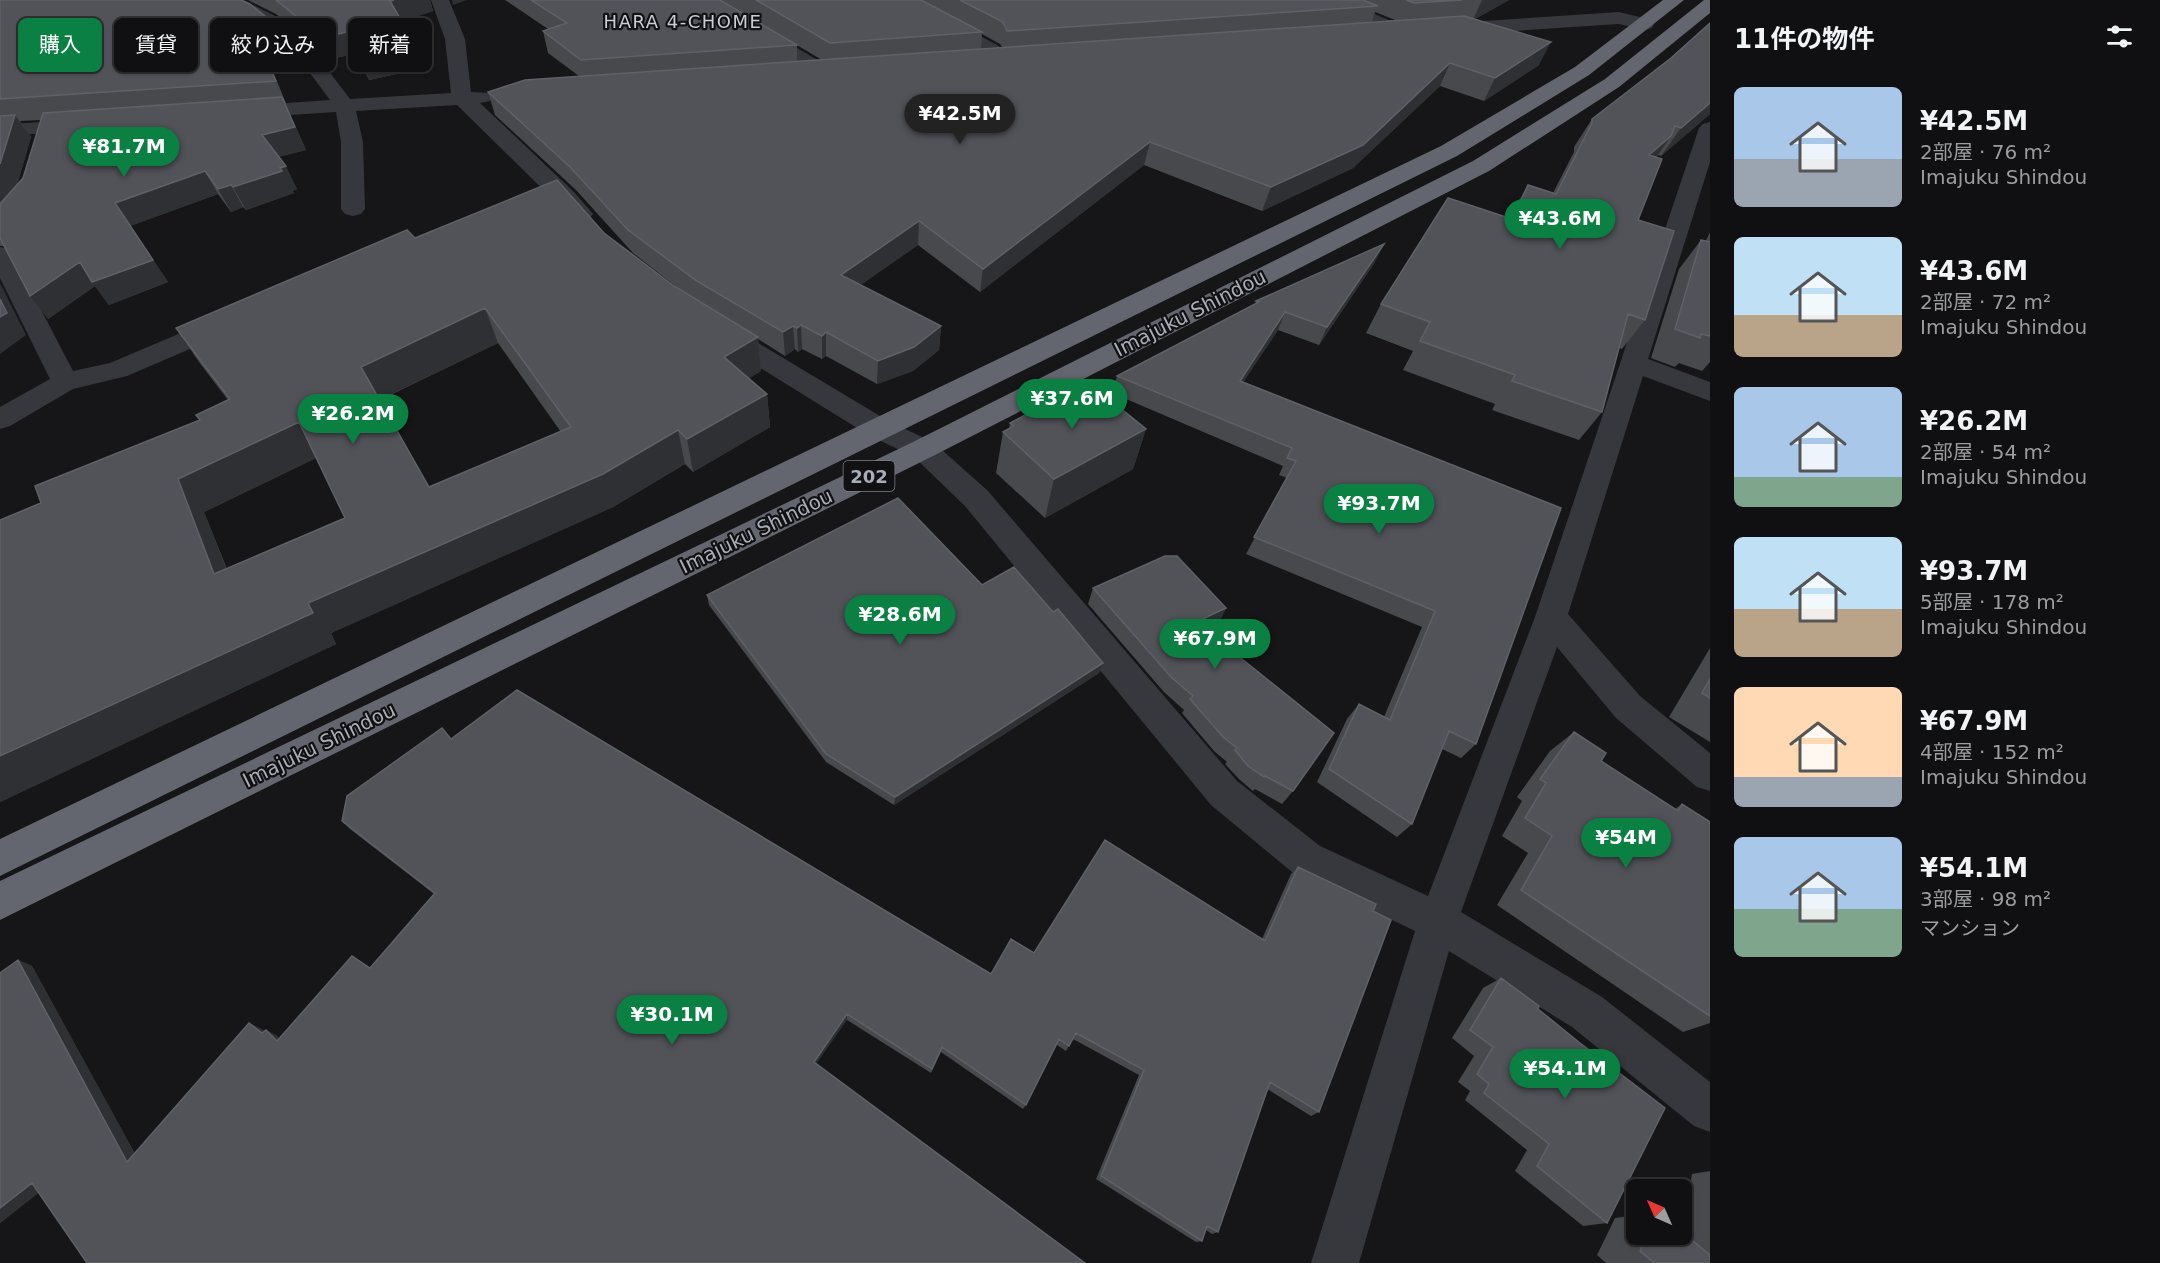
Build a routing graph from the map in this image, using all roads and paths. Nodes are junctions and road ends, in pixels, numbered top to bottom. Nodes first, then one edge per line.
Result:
1 (229, 0) edge
2 (440, 0) edge
3 (704, 0) edge
4 (899, 0) edge
5 (1325, 0) edge
6 (1675, 0) edge
7 (1710, 4) edge
8 (1645, 24) junction
9 (1401, 32) junction
10 (1354, 36) edge
11 (1018, 61) edge
12 (996, 63) junction
13 (974, 64) edge
14 (849, 72) edge
15 (827, 74) junction
16 (792, 76) edge
17 (498, 96) edge
18 (462, 98) junction
19 (345, 106) junction
20 (220, 114) edge
21 (105, 123) edge
22 (1710, 128) edge
23 (0, 131) edge
24 (353, 209) dead end
25 (594, 228) edge
26 (0, 254) edge
27 (246, 315) edge
28 (700, 318) edge
29 (1634, 363) junction
30 (65, 381) junction
31 (1710, 392) edge
32 (0, 419) edge
33 (880, 429) junction
34 (923, 449) junction
35 (1551, 617) junction
36 (1710, 775) edge
37 (0, 858) edge
38 (0, 901) edge
39 (1438, 921) junction
40 (1710, 1110) edge
41 (1335, 1263) edge

1 - 19 street
2 - 18 street
3 - 15 street
4 - 12 street
5 - 9 street
6 - 8 highway, Imajuku Shindou / 202
7 - 34 highway, Imajuku Shindou / 202
8 - 9 street
8 - 33 highway, Imajuku Shindou / 202
9 - 10 street
11 - 12 street
12 - 13 street
14 - 15 street
15 - 16 street
17 - 18 street
18 - 19 street
18 - 25 street
19 - 20 street
19 - 24 street
21 - 23 street
22 - 29 street
26 - 30 street
27 - 30 street
28 - 33 street
29 - 31 street
29 - 35 street
30 - 32 street
33 - 34 street
33 - 37 highway, Imajuku Shindou / 202
34 - 38 highway, Imajuku Shindou / 202
34 - 39 street
35 - 36 street
35 - 39 street
39 - 40 street
39 - 41 street

